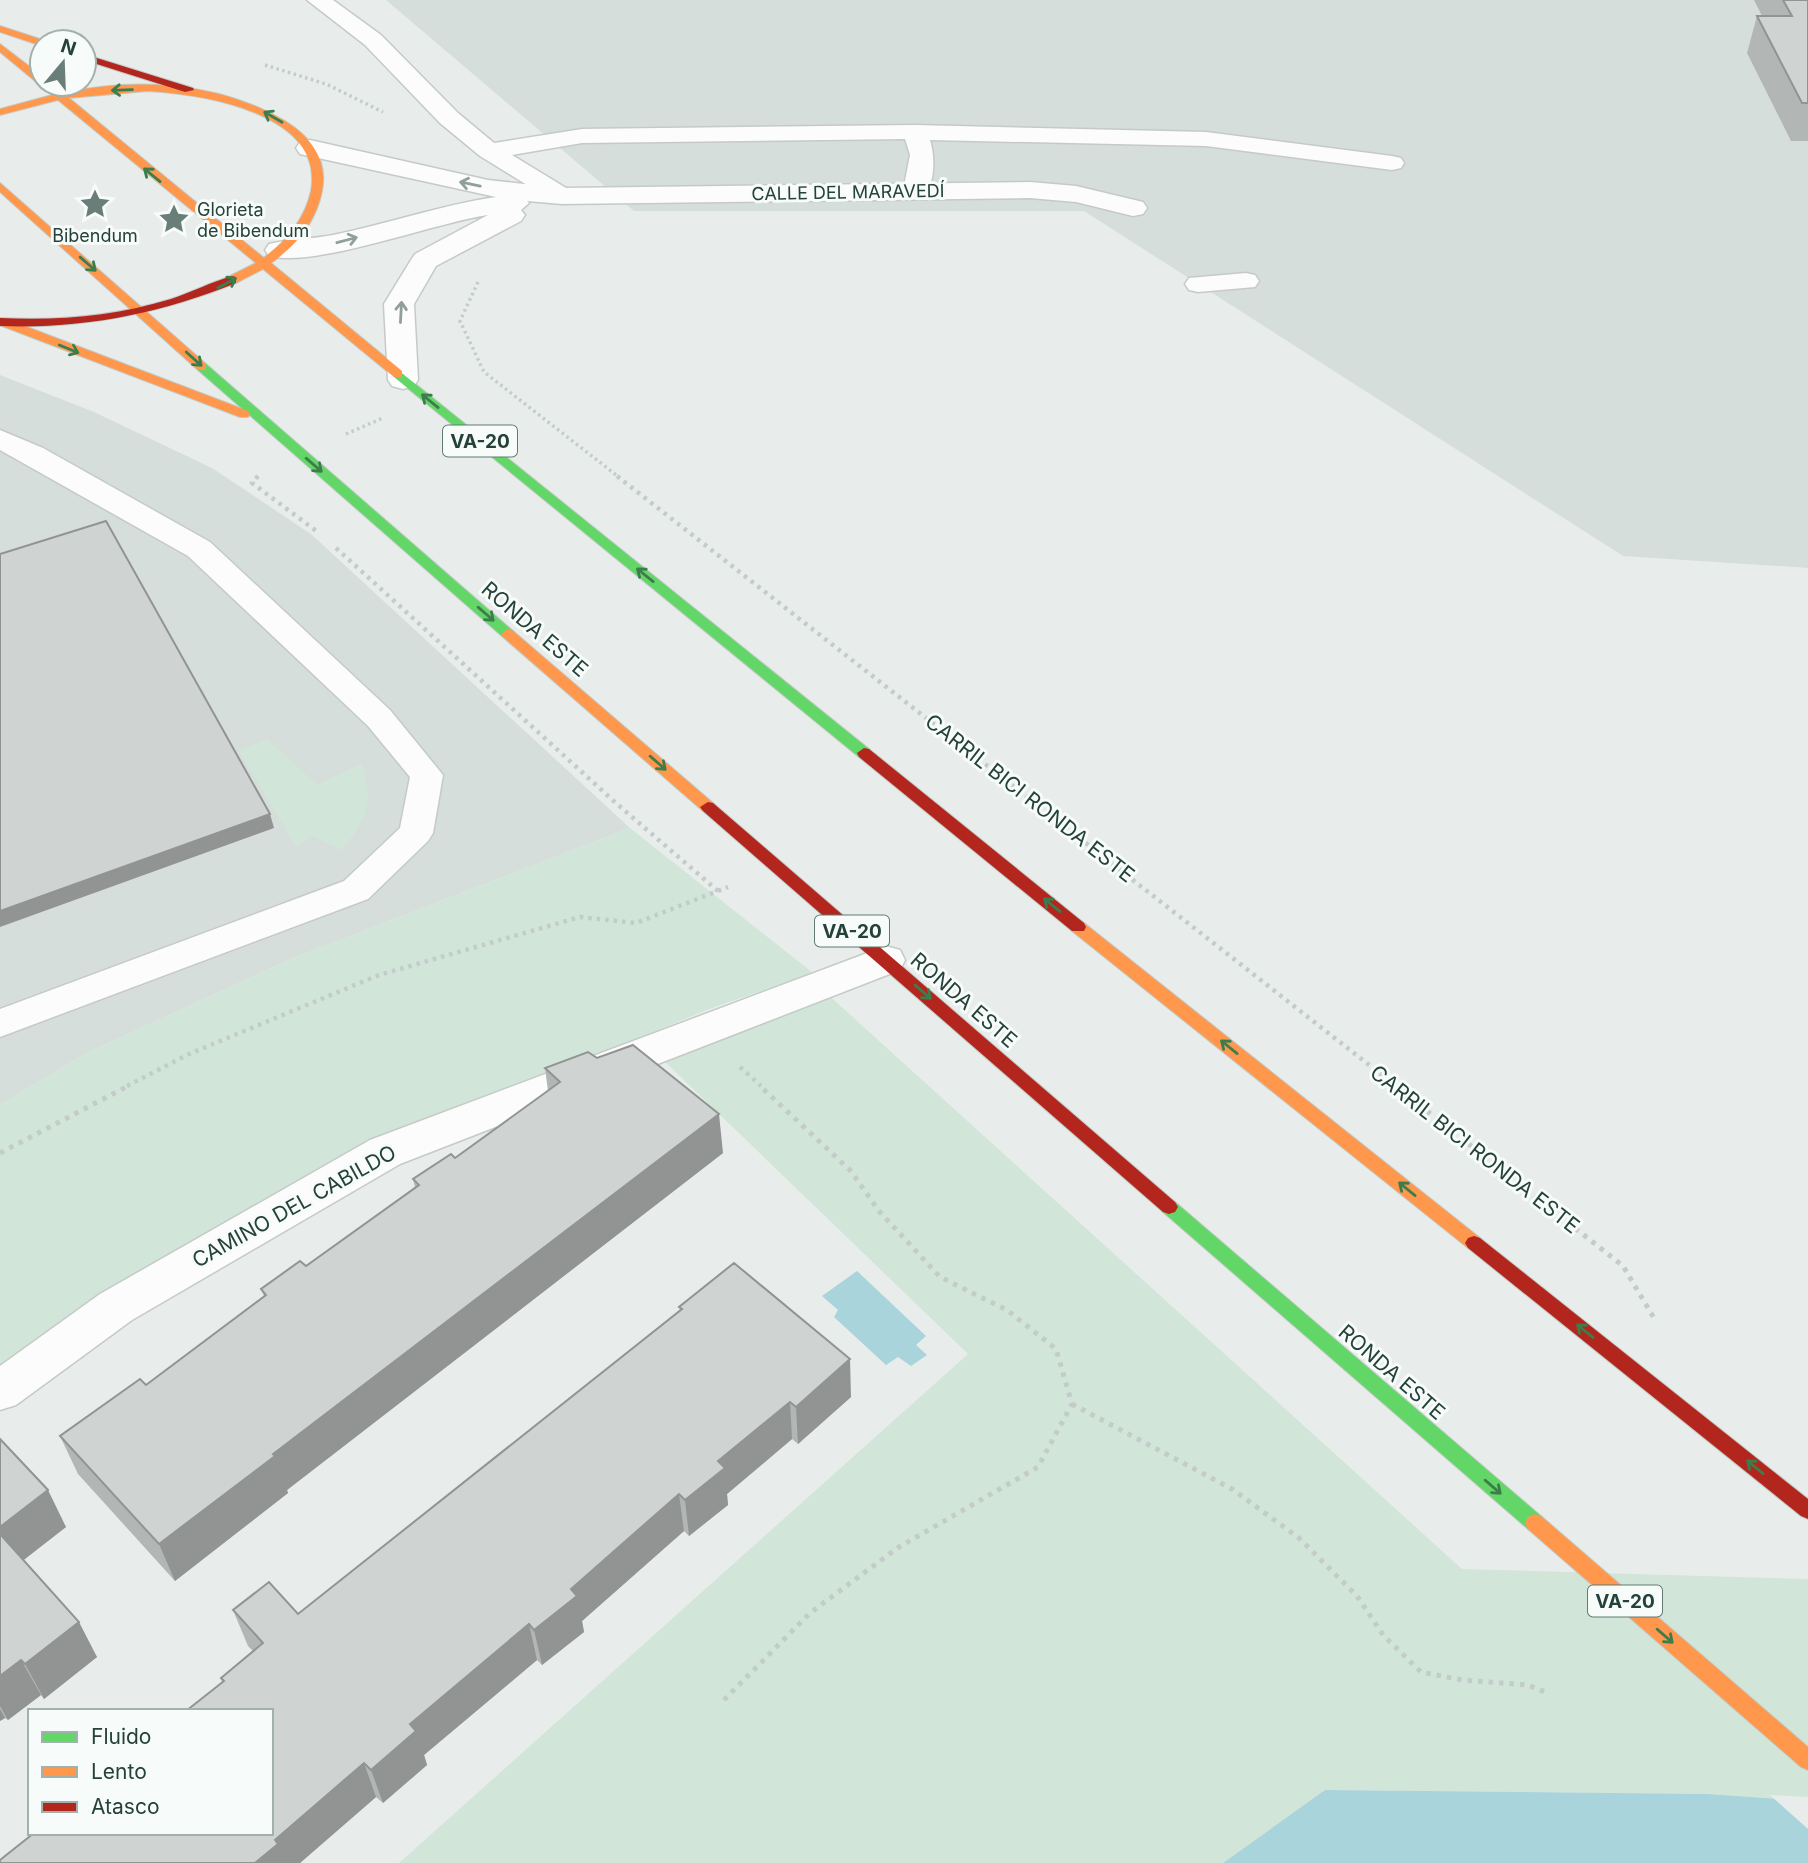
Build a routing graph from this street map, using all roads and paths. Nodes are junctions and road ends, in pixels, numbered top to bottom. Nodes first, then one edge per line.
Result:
1 (318, 0) edge
2 (0, 29) edge
3 (28, 38) edge
4 (0, 47) edge
5 (98, 61) edge
6 (28, 72) edge
7 (188, 90) junction
8 (98, 91) edge
9 (48, 98) edge
10 (58, 98) edge
11 (0, 112) edge
12 (915, 132) junction
13 (310, 148) junction
14 (489, 151) junction
15 (1392, 163) dead end
16 (0, 187) edge
17 (916, 191) junction
18 (562, 196) junction
19 (1133, 208) dead end
20 (271, 257) junction
21 (480, 279) dead end
22 (1247, 281) dead end
23 (1198, 284) dead end
24 (144, 313) junction
25 (3, 322) edge
26 (484, 372) junction
27 (403, 380) junction
28 (426, 398) junction
29 (262, 421) junction
30 (0, 439) edge
31 (33, 454) junction
32 (302, 455) junction
33 (0, 464) edge
34 (320, 533) dead end
35 (330, 542) dead end
36 (775, 864) junction
37 (718, 891) junction
38 (886, 960) junction
39 (0, 1023) edge
40 (700, 1031) junction
41 (0, 1153) edge
42 (1656, 1322) dead end
43 (0, 1391) edge
44 (1072, 1404) junction
45 (1808, 1510) edge
46 (1545, 1692) dead end
47 (724, 1700) dead end
48 (1808, 1760) edge

1 - 14 lane
2 - 3 main road
4 - 6 main road, VA-20
5 - 7 main road
7 -> 8 main road
13 -> 7 main road
9 - 11 main road
20 -> 10 main road, VA-20
12 - 14 lane
12 - 15 lane
12 - 17 lane
18 -> 13 street, CALLE DEL MARAVEDÍ
13 - 20 main road
14 - 18 lane
16 -> 24 main road, RONDA ESTE / VA-20
17 - 18 street, CALLE DEL MARAVEDÍ
17 - 19 street, CALLE DEL MARAVEDÍ
20 -> 18 street, CALLE DEL MARAVEDÍ
27 -> 18 street, CALLE DEL MARAVEDÍ
24 -> 20 main road
20 - 27 main road, VA-20
21 - 26 path, CARRIL BICI RONDA ESTE
22 - 23 lane
24 - 25 main road
24 -> 29 main road, RONDA ESTE / VA-20
25 -> 29 main road
26 - 28 path
26 - 42 path, CARRIL BICI RONDA ESTE
27 - 28 main road, VA-20
28 - 32 path
45 -> 28 main road, VA-20
29 - 32 main road, RONDA ESTE / VA-20
30 - 31 lane
31 - 33 lane
31 - 39 lane
32 - 34 path
32 -> 36 main road, RONDA ESTE / VA-20
35 - 37 path
36 - 37 path
36 - 38 main road, RONDA ESTE / VA-20
37 - 41 path
38 - 40 street, CAMINO DEL CABILDO
38 -> 48 main road, RONDA ESTE / VA-20
40 - 43 street, CAMINO DEL CABILDO
40 - 44 path
44 - 46 path
44 - 47 path

